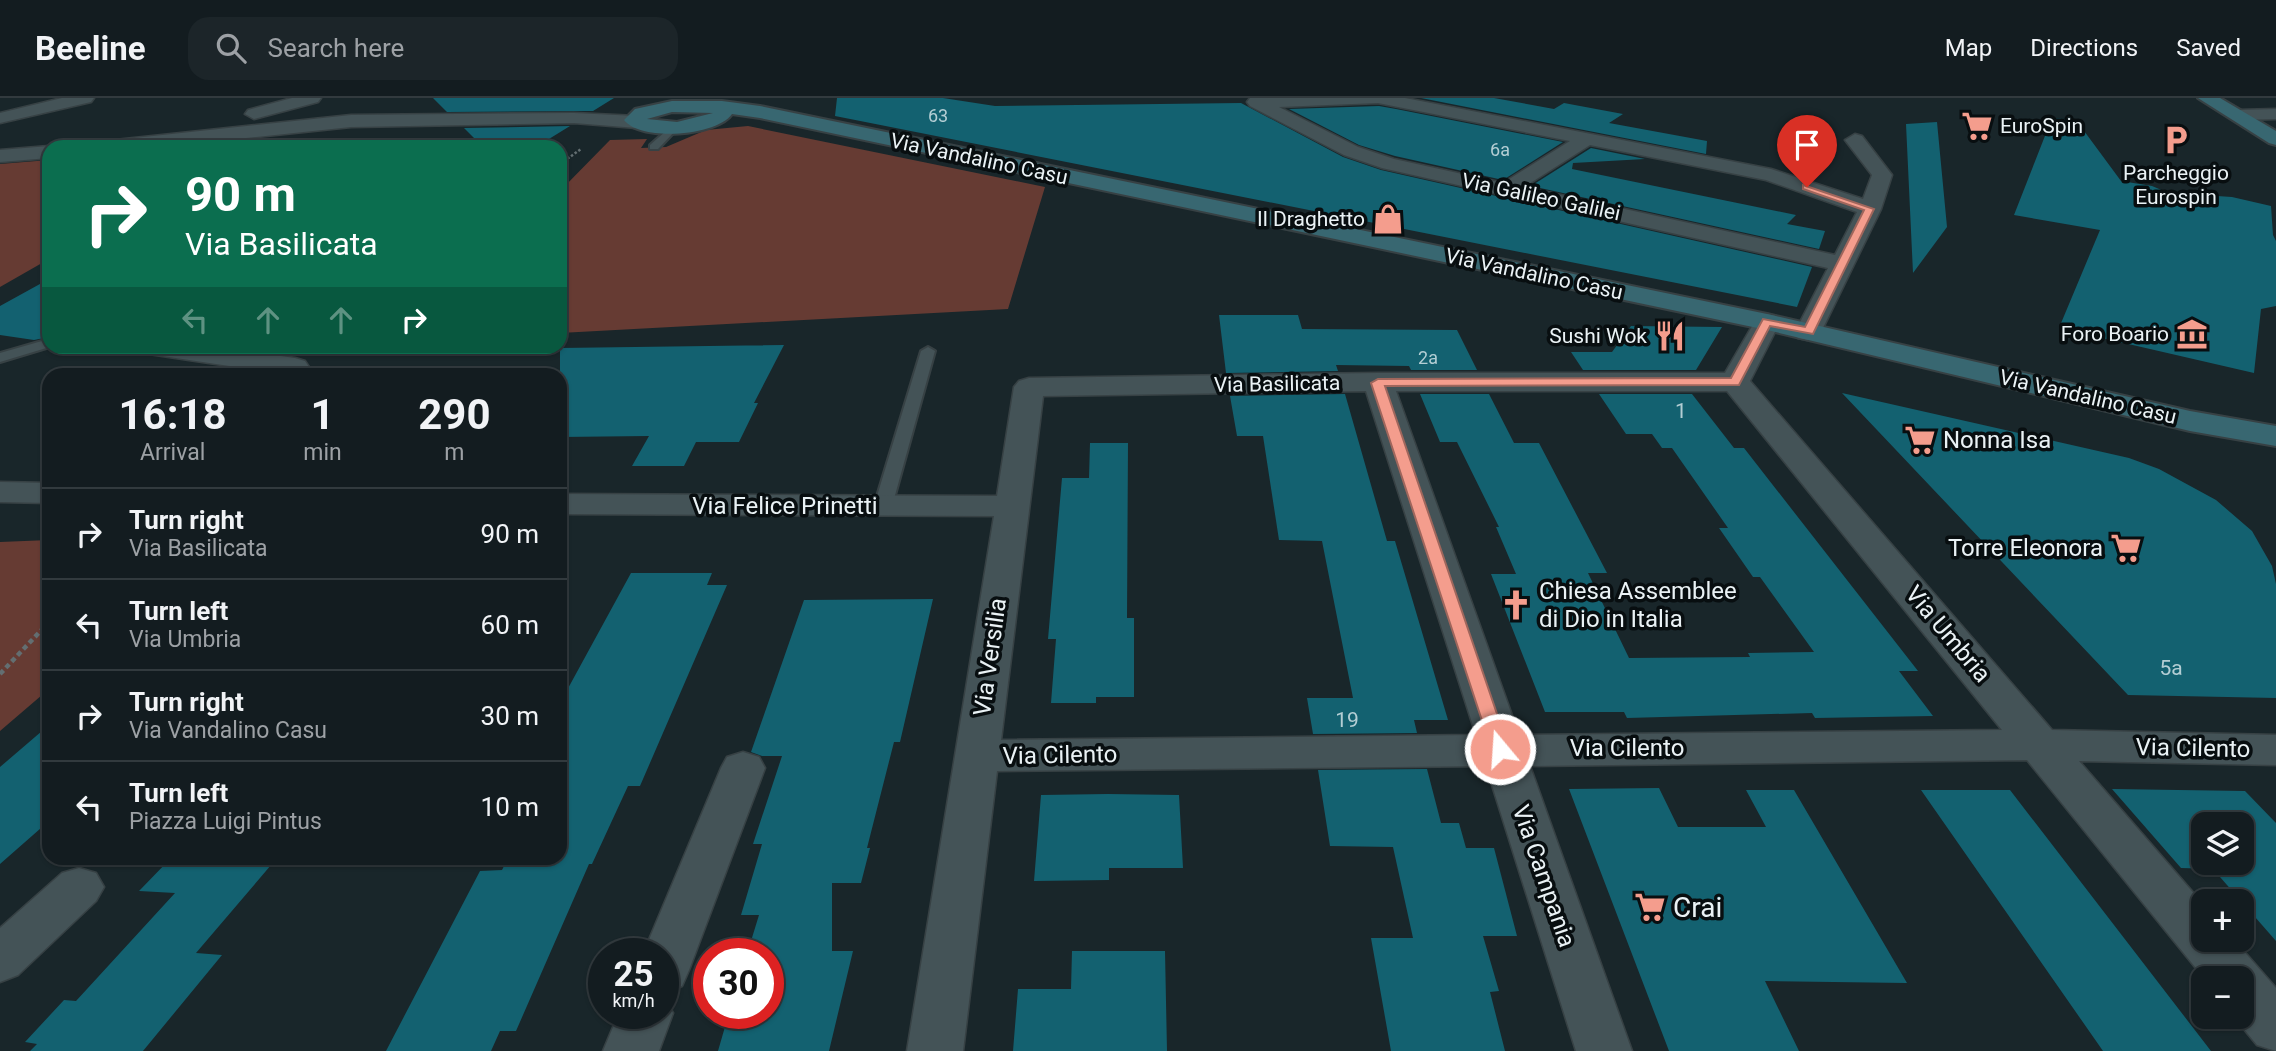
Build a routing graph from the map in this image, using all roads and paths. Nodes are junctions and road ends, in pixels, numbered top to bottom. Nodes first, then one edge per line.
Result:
1 (85, 98) edge
2 (312, 98) edge
3 (2207, 98) edge
4 (687, 100) edge
5 (1254, 100) edge
6 (657, 102) edge
7 (722, 107) junction
8 (2276, 114) edge
9 (2239, 115) junction
10 (638, 117) junction
11 (0, 118) edge
12 (791, 120) junction
13 (706, 122) junction
14 (674, 127) junction
15 (1587, 139) junction
16 (2276, 139) edge
17 (160, 140) edge
18 (181, 140) edge
19 (1855, 140) dead end
20 (654, 147) dead end
21 (42, 153) edge
22 (0, 156) edge
23 (1507, 189) junction
24 (1870, 209) junction
25 (1843, 264) junction
26 (1767, 322) junction
27 (1808, 332) junction
28 (42, 345) edge
29 (928, 351) dead end
30 (205, 354) edge
31 (0, 358) edge
32 (293, 368) edge
33 (1735, 382) junction
34 (1378, 383) junction
35 (1029, 387) joint
36 (2276, 436) edge
37 (0, 492) edge
38 (42, 493) edge
39 (567, 504) edge
40 (883, 506) junction
41 (1010, 506) junction
42 (42, 629) edge
43 (0, 674) edge
44 (2042, 746) junction
45 (1500, 749) junction
46 (2276, 750) edge
47 (977, 756) junction
48 (743, 768) dead end
49 (79, 887) dead end
50 (676, 938) edge
51 (0, 960) edge
52 (2225, 966) edge
53 (2254, 1001) edge
54 (2276, 1028) edge
55 (640, 1029) edge
56 (631, 1051) edge
57 (934, 1051) edge
58 (1604, 1051) edge

1 - 11 street
2 - 17 street
3 - 9 main road
4 - 6 main road, Via Vandalino Casu
4 - 7 main road, Via Vandalino Casu
5 - 15 street
5 - 23 street, Via Galileo Galilei
6 - 10 main road, Via Vandalino Casu
7 - 12 main road, Via Vandalino Casu
7 - 13 main road
8 - 9 street
9 - 16 main road
10 - 14 main road, Via Vandalino Casu
10 - 18 street
12 - 13 main road, Via Vandalino Casu
12 - 26 main road, Via Vandalino Casu
13 - 14 main road, Via Vandalino Casu
14 - 20 lane
15 - 23 street
15 - 24 street
19 - 24 street
21 - 22 street
23 - 25 street, Via Galileo Galilei
24 - 25 street
25 - 27 street
26 - 27 main road, Via Vandalino Casu
26 - 33 street
27 - 36 main road, Via Vandalino Casu
28 - 31 lane
29 - 40 lane
30 - 32 street
33 - 34 street, Via Basilicata
33 - 44 street, Via Umbria
34 - 35 street, Via Basilicata
34 - 45 street, Via Campania
35 - 41 street, Via Versilia
37 - 38 street
39 - 40 street, Via Felice Prinetti
40 - 41 street, Via Felice Prinetti
41 - 47 street, Via Versilia
42 - 43 path
44 - 45 street, Via Cilento
44 - 46 street, Via Cilento
44 - 52 street, Via Umbria
45 - 47 street, Via Cilento
45 - 58 street, Via Campania
47 - 57 street, Via Versilia
48 - 50 street
49 - 51 street
53 - 54 street
55 - 56 street

